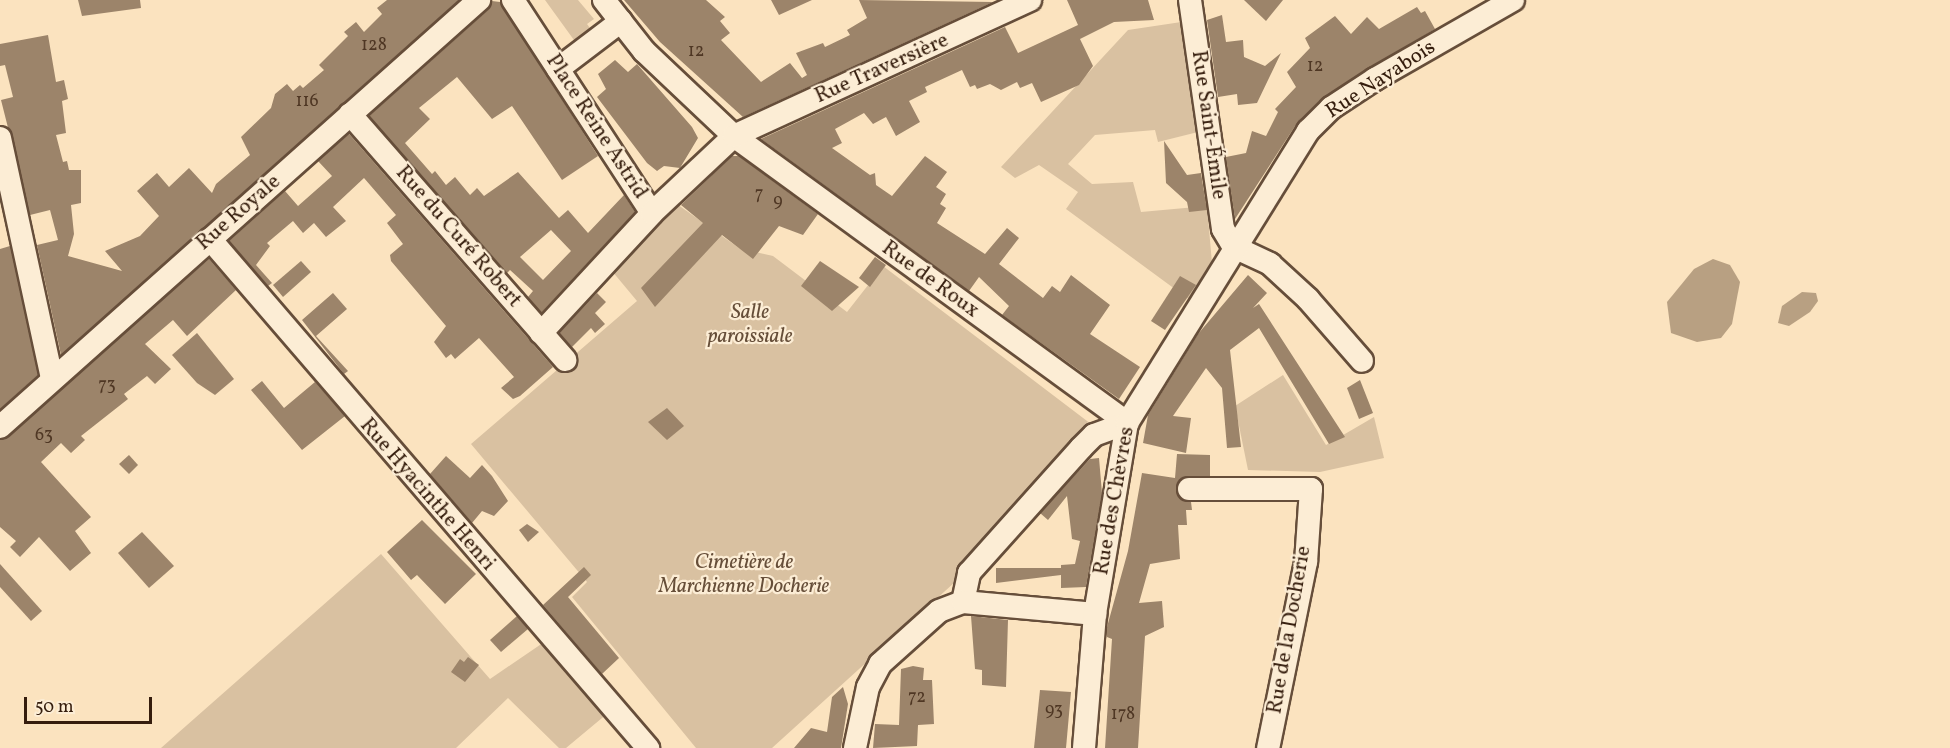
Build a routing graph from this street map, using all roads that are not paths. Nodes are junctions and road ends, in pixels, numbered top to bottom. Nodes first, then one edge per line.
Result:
1 (479, 0) edge
2 (513, 0) edge
3 (604, 0) edge
4 (1030, 0) edge
5 (1190, 0) edge
6 (1513, 0) edge
7 (621, 21) junction
8 (558, 69) junction
9 (350, 114) junction
10 (734, 136) junction
11 (0, 138) edge
12 (652, 213) junction
13 (210, 239) junction
14 (1234, 247) junction
15 (541, 333) junction
16 (566, 360) dead end
17 (1362, 361) dead end
18 (52, 378) junction
19 (1127, 423) junction
20 (0, 427) edge
21 (1189, 489) dead end
22 (963, 602) junction
23 (1095, 614) junction
24 (648, 748) edge
25 (855, 748) edge
26 (1084, 748) edge
27 (1268, 748) edge

1 - 9 street, Rue Royale
2 - 8 street, Place Reine Astrid
3 - 7 street
4 - 10 street, Rue Traversière
5 - 14 street, Rue Saint-Émile
6 - 14 street, Rue Nayabois
7 - 8 street
7 - 10 street
8 - 12 street, Place Reine Astrid
9 - 13 street, Rue Royale
9 - 15 street, Rue du Curé Robert
10 - 12 street, Place Reine Astrid
10 - 19 street, Rue de Roux
11 - 18 street
12 - 15 street
13 - 18 street, Rue Royale
13 - 24 street, Rue Hyacinthe Henri
14 - 17 street
14 - 19 street, Rue des Chèvres
15 - 16 street, Rue du Curé Robert
18 - 20 street, Rue Royale
19 - 22 street
19 - 23 street, Rue des Chèvres
21 - 27 street, Rue de la Docherie
22 - 23 street
22 - 25 street
23 - 26 street, Rue des Chèvres

